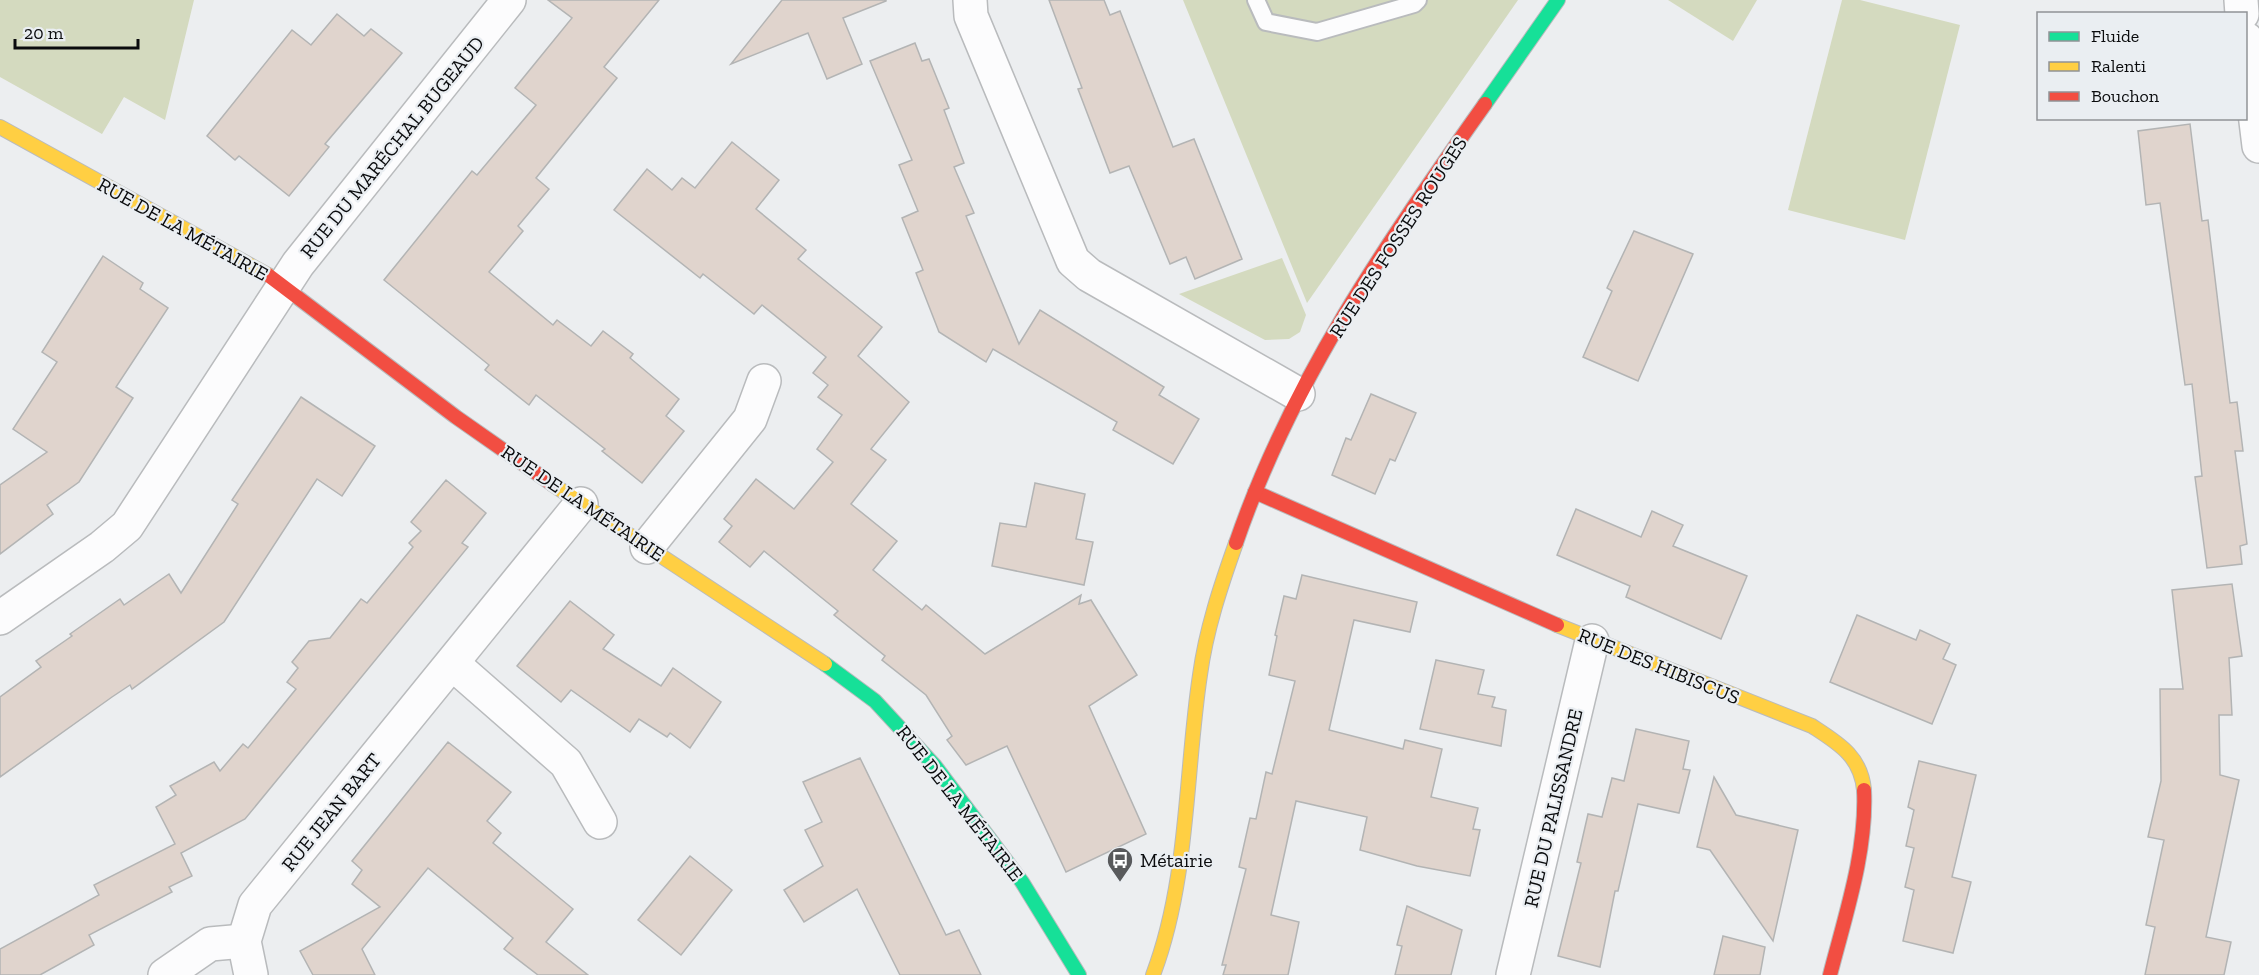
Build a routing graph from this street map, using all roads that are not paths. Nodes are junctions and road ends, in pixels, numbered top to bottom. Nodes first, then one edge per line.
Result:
1 (509, 0) edge
2 (970, 0) edge
3 (1256, 0) edge
4 (1418, 0) edge
5 (1558, 0) edge
6 (2247, 47) edge
7 (0, 127) edge
8 (2259, 146) edge
9 (284, 285) junction
10 (764, 381) dead end
11 (1298, 394) junction
12 (1255, 492) junction
13 (581, 504) junction
14 (647, 547) junction
15 (0, 618) edge
16 (1592, 640) junction
17 (453, 664) junction
18 (600, 822) dead end
19 (244, 941) junction
20 (165, 975) edge
21 (251, 975) edge
22 (1079, 975) edge
23 (1153, 975) edge
24 (1513, 975) edge
25 (1830, 975) edge

1 - 9 street, RUE DU MARÉCHAL BUGEAUD
2 - 11 street
3 - 4 lane
5 - 11 street, RUE DES FOSSES ROUGES
6 - 8 street
7 - 9 street, RUE DE LA MÉTAIRIE
9 - 13 street, RUE DE LA MÉTAIRIE
9 - 15 street, RUE DU MARÉCHAL BUGEAUD
10 - 14 street
11 - 12 street, RUE DES FOSSES ROUGES
12 - 16 street, RUE DES HIBISCUS
12 - 23 street, RUE DES FOSSES ROUGES
13 - 14 street, RUE DE LA MÉTAIRIE
13 - 17 street, RUE JEAN BART
14 - 22 street, RUE DE LA MÉTAIRIE
16 - 24 street, RUE DU PALISSANDRE
16 - 25 street, RUE DES HIBISCUS
17 - 18 street
17 - 19 street, RUE JEAN BART
19 - 20 street
19 - 21 street, RUE JEAN BART

